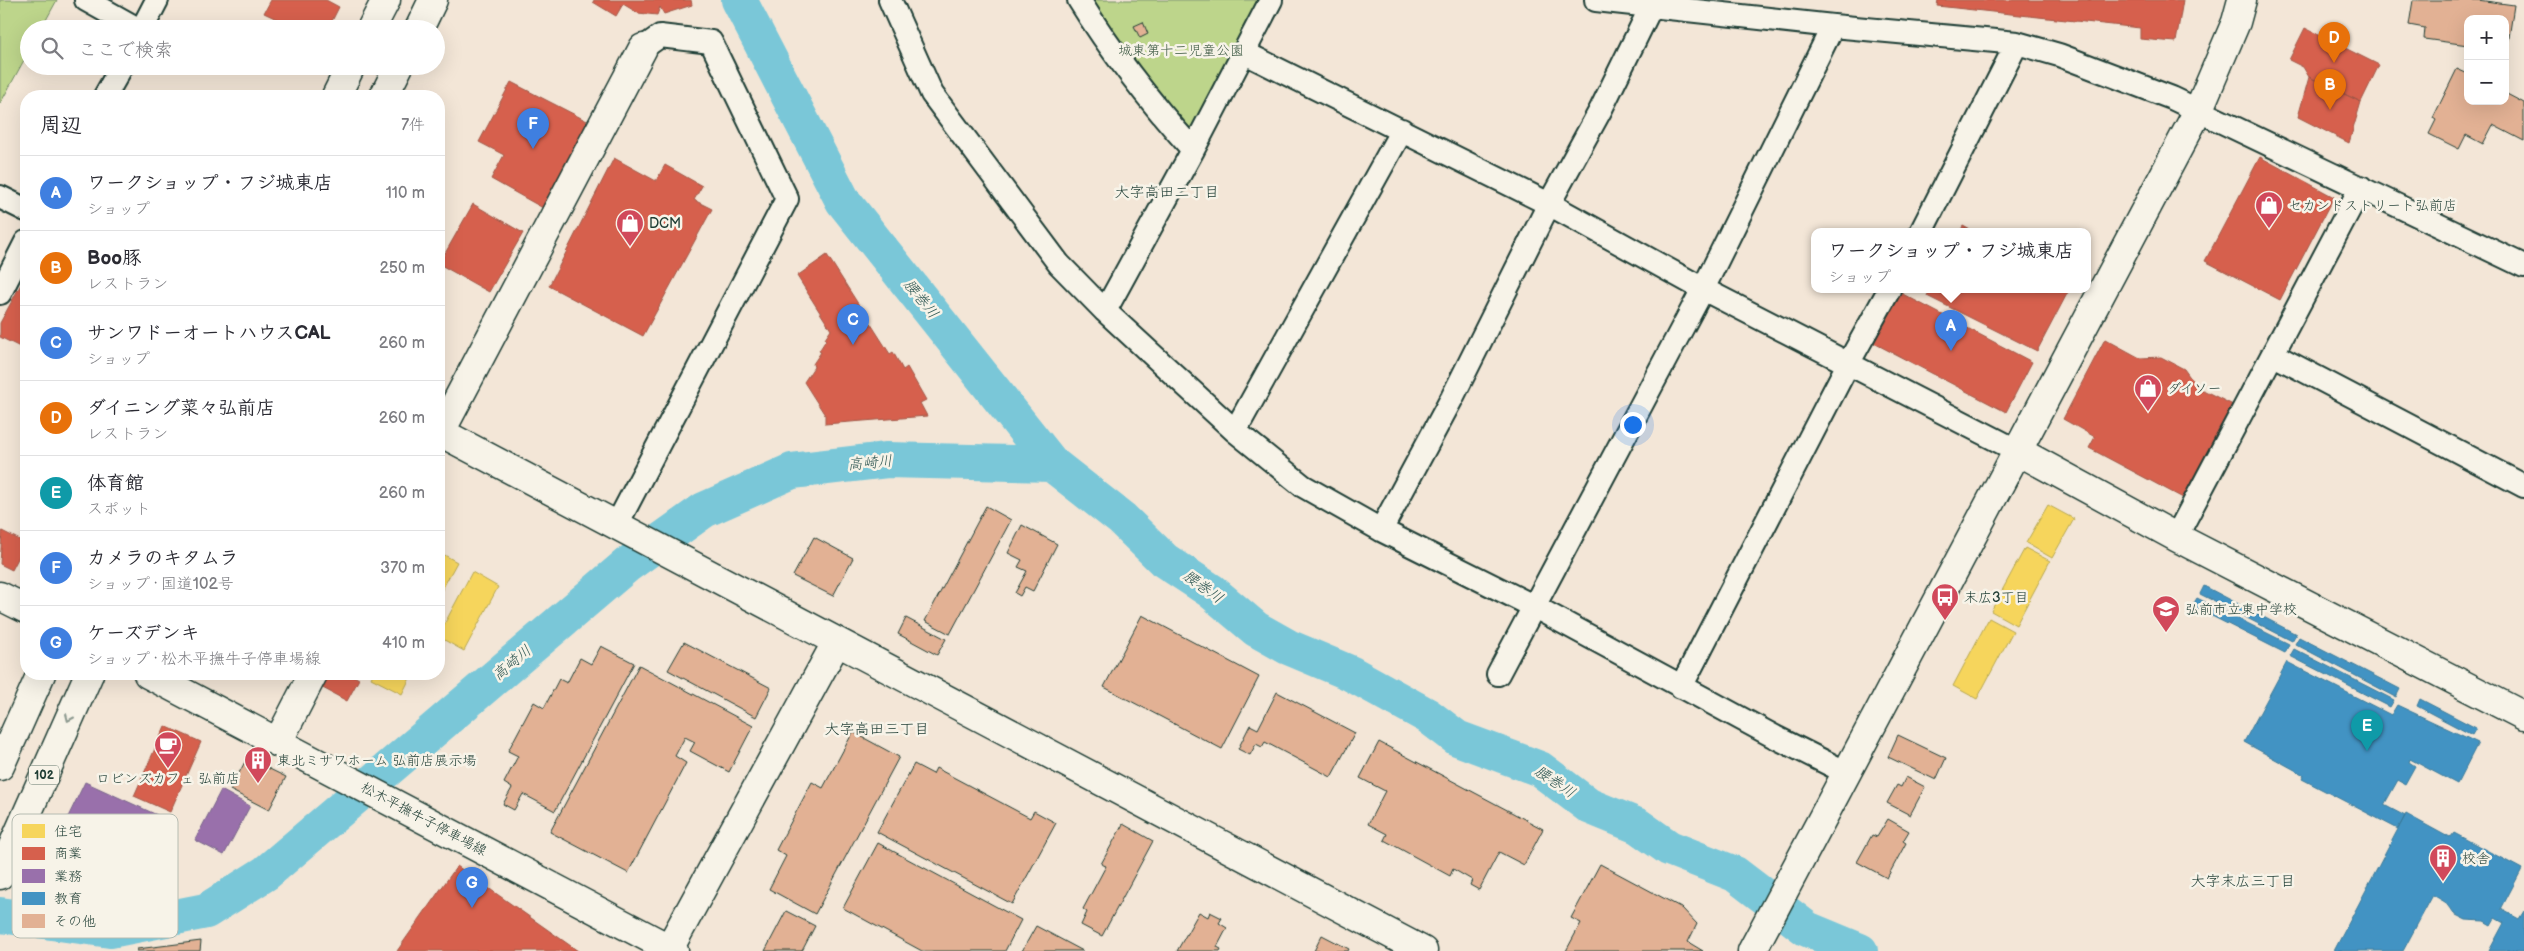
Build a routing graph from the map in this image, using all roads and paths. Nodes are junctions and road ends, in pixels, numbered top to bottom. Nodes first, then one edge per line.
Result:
1 (86, 0) edge
2 (158, 0) edge
3 (386, 0) edge
4 (433, 0) edge
5 (890, 0) edge
6 (1080, 0) edge
7 (1270, 0) edge
8 (1596, 0) edge
9 (2242, 0) edge
10 (1652, 4) edge
11 (123, 20) edge
12 (146, 20) edge
13 (376, 20) edge
14 (423, 20) edge
15 (1833, 26) junction
16 (2017, 43) junction
17 (643, 48) joint
18 (1245, 53) junction
19 (117, 75) edge
20 (346, 75) edge
21 (394, 75) edge
22 (108, 90) edge
23 (339, 90) edge
24 (387, 90) edge
25 (2199, 110) junction
26 (1402, 130) junction
27 (1193, 150) junction
28 (2361, 188) junction
29 (0, 197) edge
30 (1548, 204) junction
31 (20, 207) edge
32 (1923, 228) edge
33 (20, 254) edge
34 (2524, 266) edge
35 (1703, 289) junction
36 (0, 293) edge
37 (1887, 293) edge
38 (1105, 311) junction
39 (2274, 355) junction
40 (1848, 364) junction
41 (445, 424) edge
42 (1235, 431) junction
43 (445, 437) edge
44 (2018, 451) junction
45 (2524, 486) edge
46 (624, 530) junction
47 (1381, 530) junction
48 (2176, 537) junction
49 (0, 596) edge
50 (20, 606) edge
51 (1535, 607) junction
52 (836, 643) junction
53 (1498, 674) dead end
54 (38, 680) edge
55 (86, 680) edge
56 (159, 680) edge
57 (310, 680) edge
58 (1681, 687) junction
59 (2524, 716) edge
60 (278, 742) junction
61 (0, 766) edge
62 (1847, 773) junction
63 (27, 814) edge
64 (12, 849) edge
65 (0, 876) edge
66 (1754, 946) edge
67 (670, 950) edge
68 (1423, 951) edge

1 - 11 street
2 - 12 street
3 - 13 main road
4 - 14 main road
5 - 38 street
6 - 27 street
7 - 18 street
8 - 10 street
9 - 25 main road
10 - 15 street
10 - 30 street
15 - 16 street
15 - 35 street
16 - 25 street
16 - 32 street
17 - 41 main road
17 - 46 street
18 - 26 street
18 - 27 street
19 - 22 street
20 - 23 main road
21 - 24 main road
25 - 28 street
25 - 44 main road
26 - 30 street
26 - 42 street
27 - 38 street
28 - 34 street
28 - 39 street
29 - 31 street
30 - 35 street
30 - 47 street
33 - 36 street
35 - 40 street
35 - 51 street
37 - 40 street
38 - 42 street
39 - 45 street
39 - 48 street
40 - 44 street
40 - 58 street
42 - 47 street
43 - 46 main road
44 - 48 main road
44 - 62 main road
46 - 52 main road
47 - 51 street
48 - 59 main road
49 - 50 main road
51 - 53 street
51 - 58 street
52 - 67 main road
52 - 68 main road
54 - 61 main road
55 -> 63 main road, 102
56 - 60 main road, 松木平撫牛子停車場線
57 - 60 main road
58 - 62 street
60 - 67 main road, 松木平撫牛子停車場線
62 - 66 main road
64 -> 65 main road, 102

